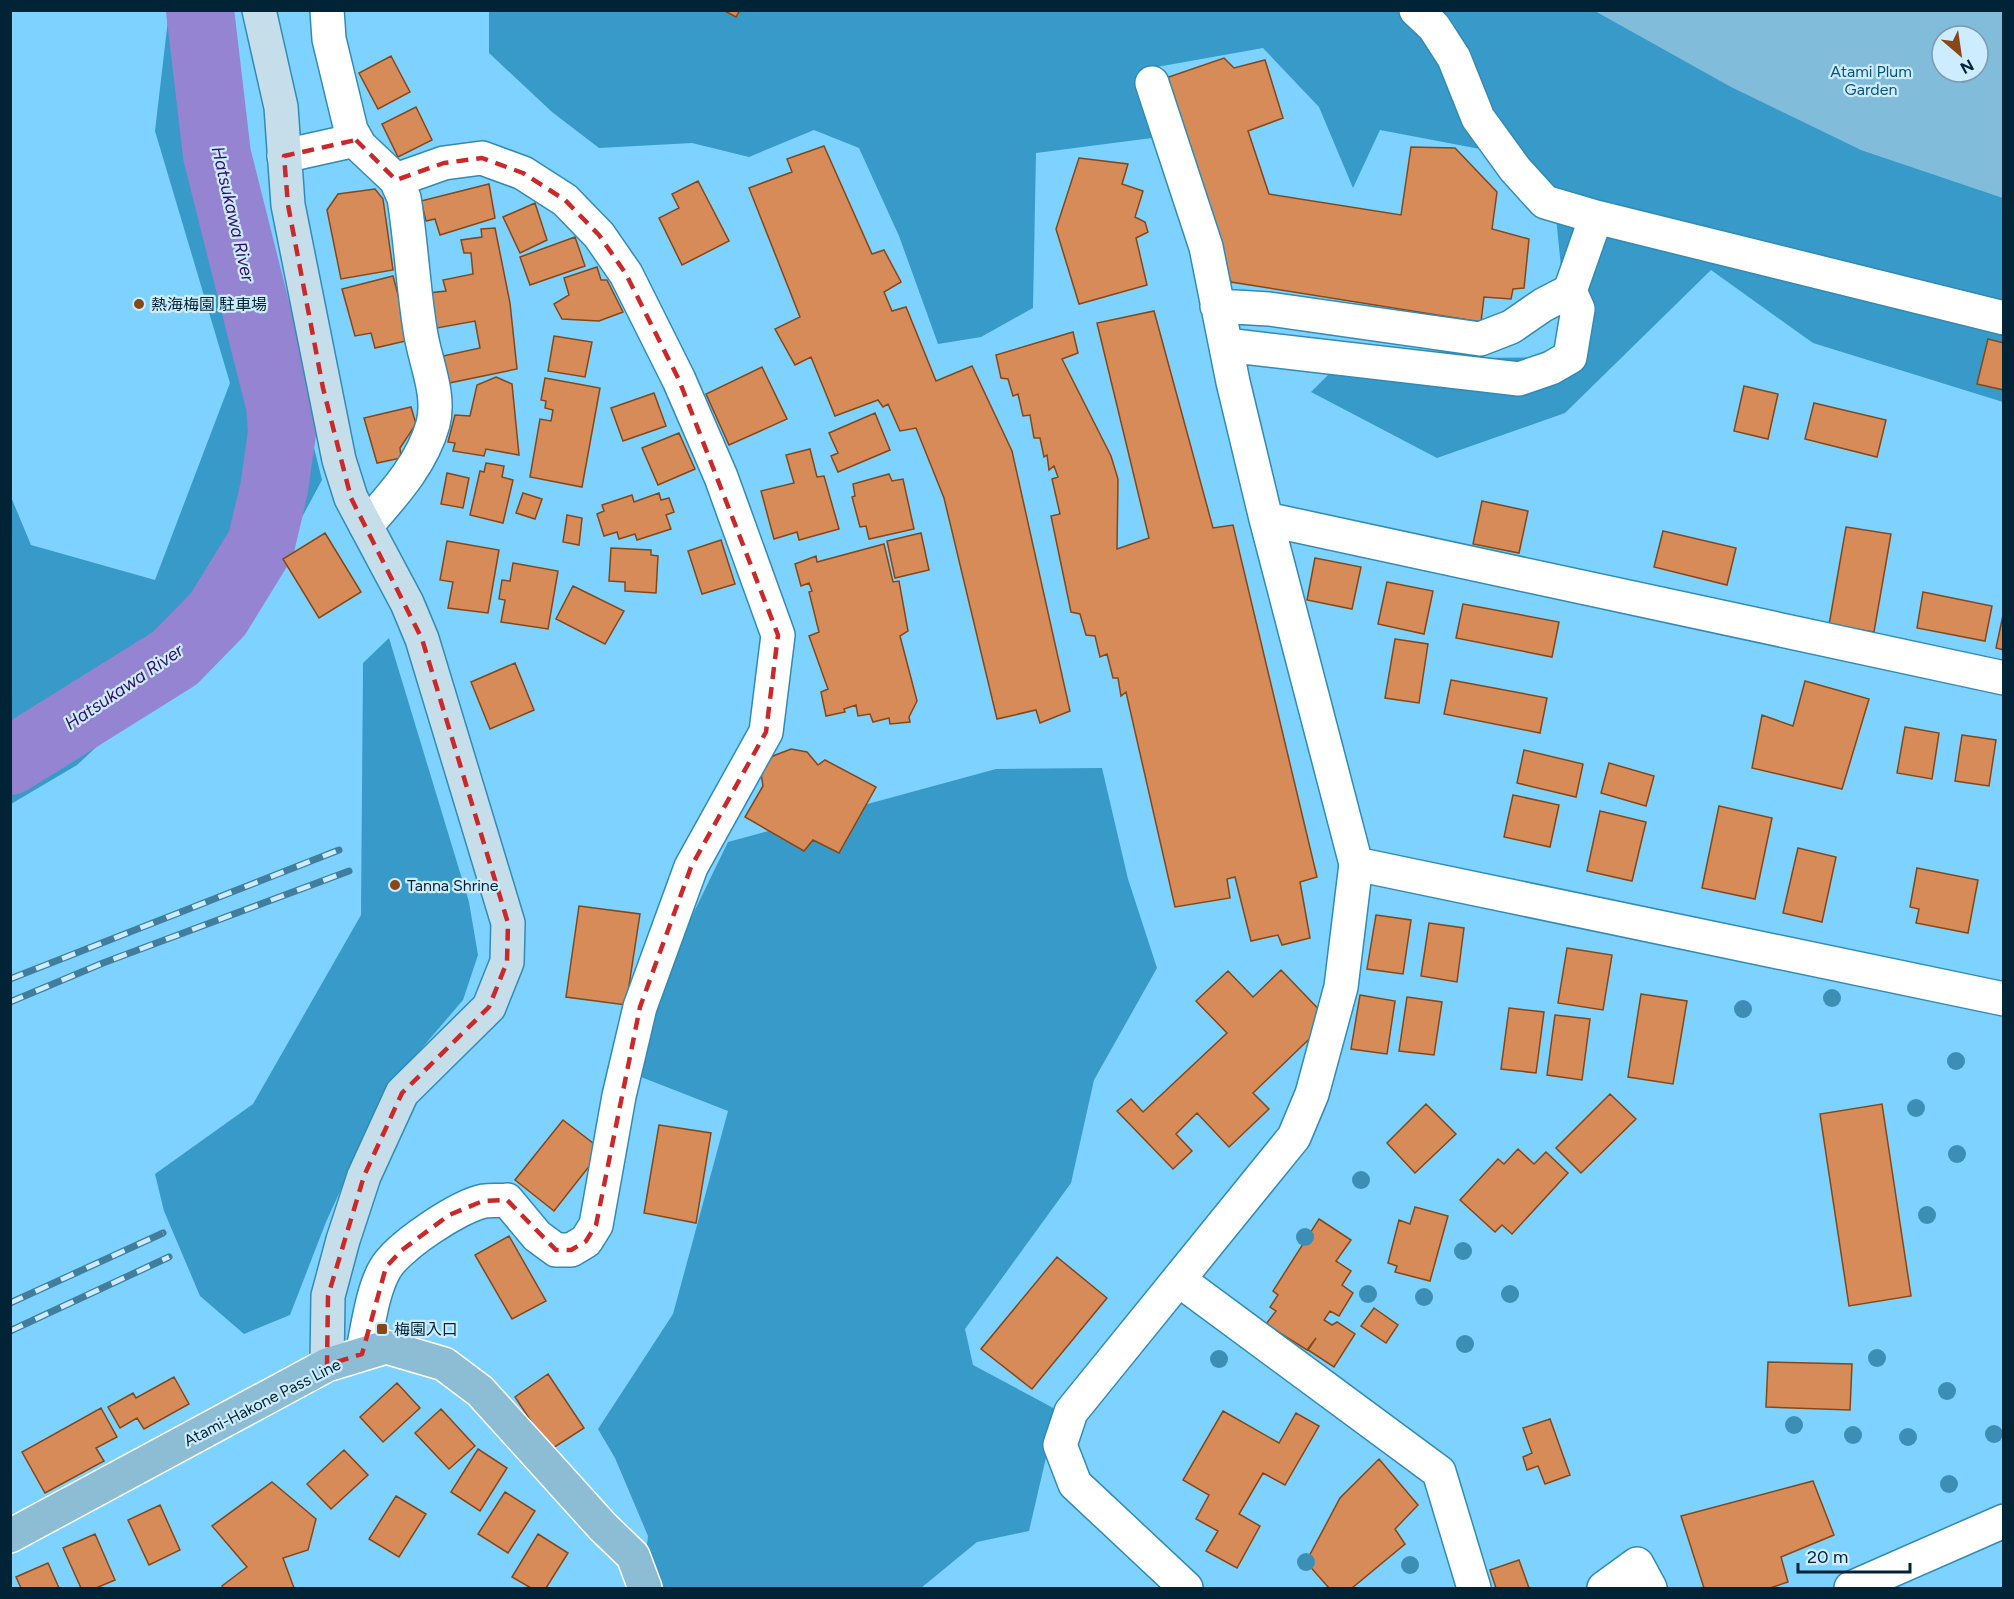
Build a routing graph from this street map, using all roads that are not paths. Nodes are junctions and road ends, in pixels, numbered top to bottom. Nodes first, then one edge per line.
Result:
1 (259, 10) edge
2 (327, 10) edge
3 (1416, 10) edge
4 (1152, 83) dead end
5 (357, 140) junction
6 (284, 156) junction
7 (396, 180) junction
8 (1596, 217) junction
9 (1570, 291) junction
10 (1217, 306) junction
11 (2004, 318) edge
12 (1226, 345) junction
13 (1266, 519) junction
14 (366, 526) junction
15 (2004, 678) edge
16 (1356, 864) junction
17 (2004, 999) edge
18 (1179, 1281) junction
19 (362, 1354) junction
20 (327, 1365) junction
21 (2004, 1521) edge
22 (10, 1536) edge
23 (645, 1588) edge
24 (1186, 1588) edge
25 (1474, 1588) edge
26 (1604, 1588) edge
27 (1650, 1588) edge
28 (1851, 1588) edge

1 - 6 street
2 - 5 street
3 - 8 street
4 - 10 street
5 - 6 street
5 - 7 street
6 - 14 street
7 - 14 street
7 - 19 street
8 - 9 street
8 - 11 street
9 - 10 street
9 - 12 street
10 - 12 street
12 - 13 street
13 - 15 street
13 - 16 street
14 - 20 street
16 - 17 street
16 - 18 street
18 - 24 street
18 - 25 street
19 - 20 main road, Atami-Hakone Pass Line
19 - 23 main road, Atami-Hakone Pass Line
20 - 22 main road, Atami-Hakone Pass Line
21 - 28 street
26 - 27 street

